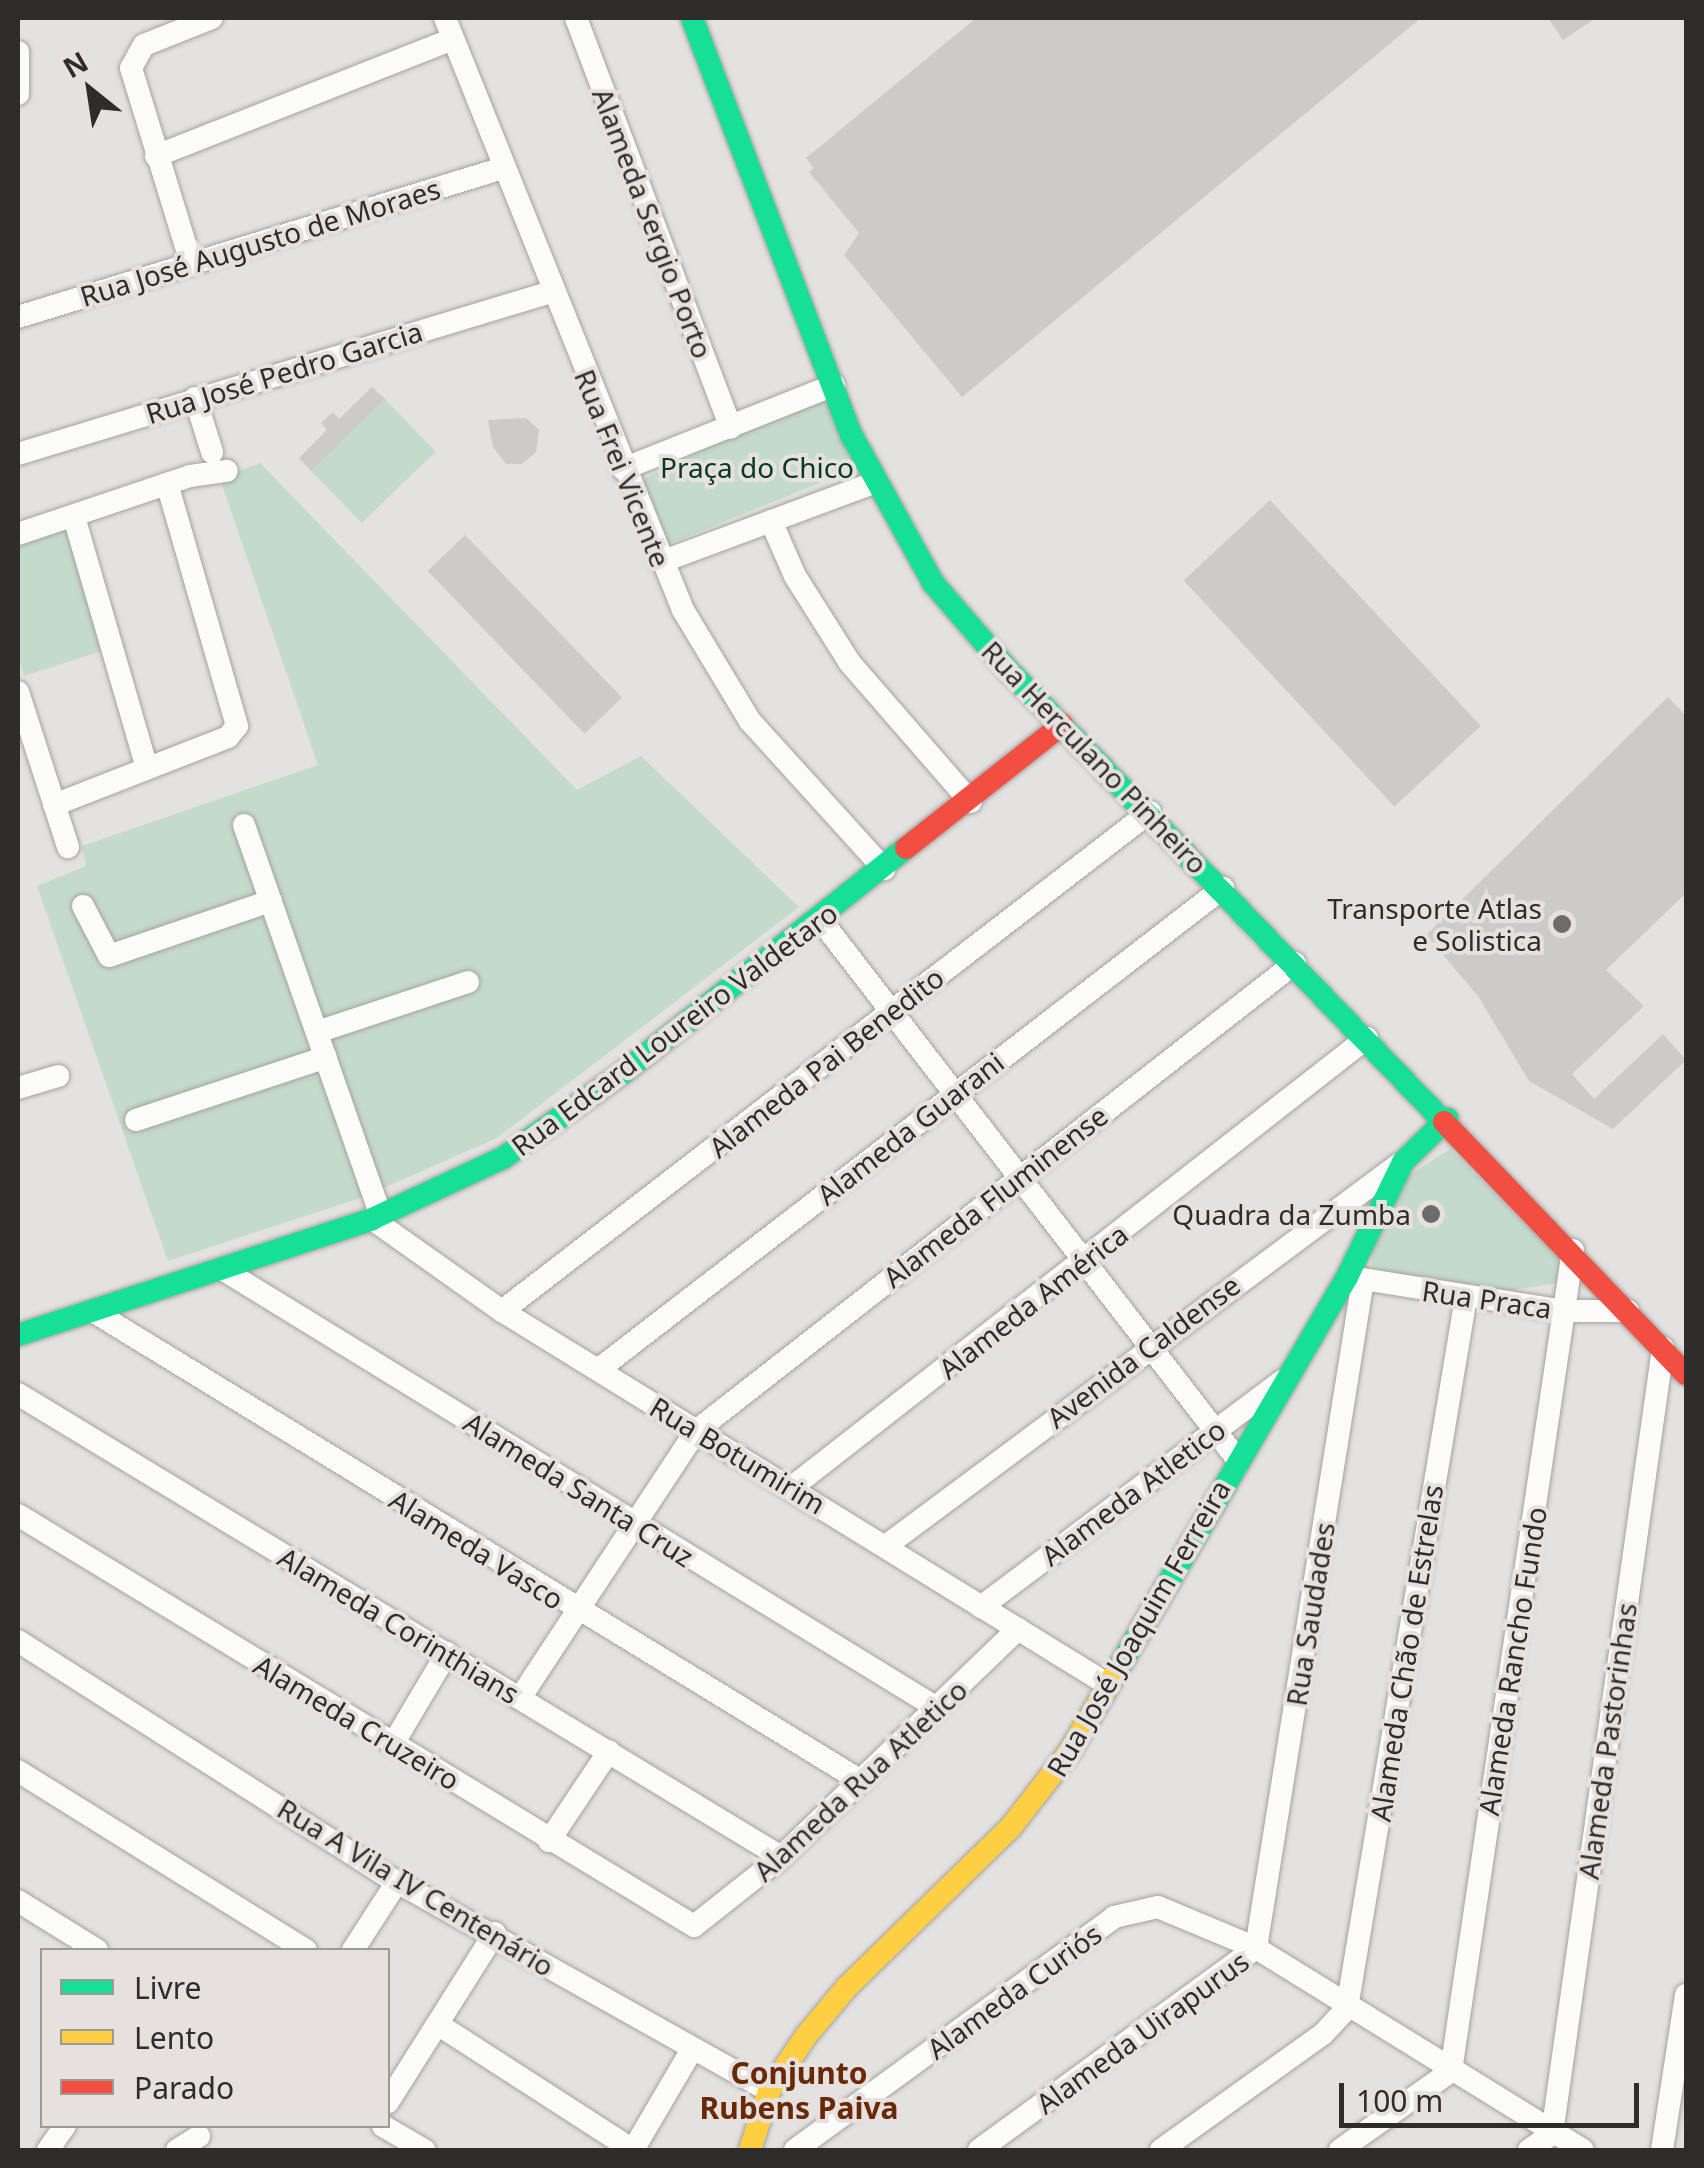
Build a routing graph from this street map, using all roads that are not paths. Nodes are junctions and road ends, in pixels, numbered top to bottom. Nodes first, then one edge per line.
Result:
1 (212, 18) edge
2 (576, 18) edge
3 (692, 18) edge
4 (449, 28) edge
5 (18, 52) edge
6 (20, 94) edge
7 (156, 156) junction
8 (503, 168) junction
9 (192, 263) junction
10 (551, 292) junction
11 (18, 317) edge
12 (834, 385) junction
13 (196, 398) junction
14 (731, 428) junction
15 (18, 454) edge
16 (623, 469) junction
17 (873, 483) junction
18 (167, 484) junction
19 (74, 516) junction
20 (771, 521) junction
21 (18, 534) edge
22 (661, 562) junction
23 (18, 692) edge
24 (1062, 725) junction
25 (148, 768) junction
26 (972, 802) junction
27 (54, 805) junction
28 (1150, 812) junction
29 (244, 825) dead end
30 (68, 847) dead end
31 (884, 869) junction
32 (1222, 888) junction
33 (270, 901) junction
34 (83, 906) dead end
35 (820, 919) junction
36 (1295, 963) junction
37 (468, 982) dead end
38 (890, 1014) junction
39 (317, 1032) junction
40 (1368, 1038) junction
41 (326, 1057) junction
42 (58, 1076) dead end
43 (18, 1088) edge
44 (952, 1095) junction
45 (1447, 1119) junction
46 (136, 1120) dead end
47 (1403, 1162) junction
48 (1016, 1179) junction
49 (377, 1217) junction
50 (1573, 1250) junction
51 (1082, 1264) junction
52 (222, 1270) junction
53 (1355, 1278) junction
54 (1466, 1297) junction
55 (1628, 1310) junction
56 (502, 1311) junction
57 (1564, 1311) junction
58 (96, 1313) junction
59 (18, 1336) edge
60 (1146, 1348) junction
61 (1662, 1348) junction
62 (599, 1369) junction
63 (1686, 1374) edge
64 (1285, 1379) junction
65 (18, 1394) edge
66 (696, 1430) junction
67 (1211, 1432) junction
68 (1236, 1460) junction
69 (790, 1488) junction
70 (18, 1515) edge
71 (636, 1524) junction
72 (887, 1545) junction
73 (982, 1607) junction
74 (581, 1613) junction
75 (1018, 1630) junction
76 (18, 1641) edge
77 (447, 1653) junction
78 (1108, 1684) junction
79 (520, 1698) junction
80 (936, 1708) junction
81 (393, 1744) junction
82 (608, 1751) junction
83 (18, 1772) edge
84 (860, 1781) junction
85 (550, 1841) junction
86 (780, 1857) junction
87 (397, 1882) junction
88 (18, 1902) edge
89 (698, 1925) joint
90 (495, 1933) junction
91 (94, 1948) edge
92 (303, 1948) edge
93 (354, 1948) edge
94 (1256, 1948) junction
95 (1686, 1995) edge
96 (1347, 2008) junction
97 (439, 2025) junction
98 (691, 2051) junction
99 (1451, 2071) junction
100 (770, 2092) junction
101 (390, 2099) edge
102 (64, 2128) edge
103 (387, 2128) edge
104 (1552, 2134) junction
105 (199, 2136) dead end
106 (758, 2146) edge
107 (48, 2150) edge
108 (177, 2150) edge
109 (424, 2150) edge
110 (633, 2150) edge
111 (795, 2150) edge
112 (978, 2150) edge
113 (1161, 2150) edge
114 (1340, 2150) edge
115 (1529, 2150) edge
116 (1583, 2150) edge
117 (1662, 2150) edge

1 - 7 street
2 - 14 street, Alameda Sergio Porto
3 - 12 street, Rua Herculano Pinheiro
4 - 7 street
4 - 8 street, Rua Frei Vicente
5 - 6 street
7 - 9 street
8 - 9 street, Rua José Augusto de Moraes
8 - 10 street, Rua Frei Vicente
9 - 11 street, Rua José Augusto de Moraes
10 - 13 street, Rua José Pedro Garcia
10 - 16 street, Rua Frei Vicente
12 - 14 street
12 - 17 street, Rua Herculano Pinheiro
13 - 15 street, Rua José Pedro Garcia
13 - 18 street
14 - 16 street
16 - 22 street, Rua Frei Vicente
17 - 20 street
17 - 24 street, Rua Herculano Pinheiro
18 - 19 street
18 - 25 street
19 - 21 street
19 - 25 street
20 - 22 street
20 - 26 street
22 - 31 street, Rua Frei Vicente
23 - 27 street
24 - 26 street, Rua Edcard Loureiro Valdetaro
24 - 28 street, Rua Herculano Pinheiro
25 - 27 street
26 - 31 street, Rua Edcard Loureiro Valdetaro
27 - 30 street
28 - 32 street, Rua Herculano Pinheiro
28 - 38 street, Alameda Pai Benedito
29 - 33 street
31 - 35 street, Rua Edcard Loureiro Valdetaro
32 - 36 street, Rua Herculano Pinheiro
32 - 44 street, Alameda Guarani
33 - 34 street
33 - 39 street
35 - 38 street
35 - 49 street, Rua Edcard Loureiro Valdetaro
36 - 40 street, Rua Herculano Pinheiro
36 - 48 street, Alameda Fluminense
37 - 39 street
38 - 44 street
38 - 56 street, Alameda Pai Benedito
39 - 41 street
40 - 45 street, Rua Herculano Pinheiro
40 - 51 street, Alameda América
41 - 46 street
41 - 49 street
42 - 43 street
44 - 48 street
44 - 62 street, Alameda Guarani
45 - 47 street, Rua José Joaquim Ferreira
45 - 50 street, Rua Herculano Pinheiro
47 - 53 street, Rua José Joaquim Ferreira
47 - 60 street, Avenida Caldense
48 - 51 street
48 - 66 street, Alameda Fluminense
49 - 52 street, Rua Edcard Loureiro Valdetaro
49 - 56 street, Rua Botumirim
50 - 55 street, Rua Herculano Pinheiro
50 - 57 street, Alameda Rancho Fundo
51 - 60 street
51 - 69 street, Alameda América
52 - 58 street, Rua Edcard Loureiro Valdetaro
52 - 71 street, Alameda Santa Cruz
53 - 54 street, Rua Praca
53 - 64 street, Rua José Joaquim Ferreira
53 - 94 street, Rua Saudades
54 - 57 street, Rua Praca
54 - 96 street, Alameda Chão de Estrelas
55 - 57 street, Rua Praca
55 - 61 street, Rua Herculano Pinheiro
56 - 62 street, Rua Botumirim
57 - 99 street, Alameda Rancho Fundo
58 - 59 street, Rua Edcard Loureiro Valdetaro
58 - 74 street, Alameda Vasco
60 - 67 street
60 - 72 street, Avenida Caldense
61 - 63 street, Rua Herculano Pinheiro
61 - 104 street, Alameda Pastorinhas
62 - 66 street, Rua Botumirim
64 - 67 street, Alameda Atletico
64 - 68 street, Rua José Joaquim Ferreira
65 - 77 street, Alameda Corinthians
66 - 69 street, Rua Botumirim
66 - 71 street, Alameda Fluminense
67 - 68 street
67 - 73 street, Alameda Atletico
68 - 78 street, Rua José Joaquim Ferreira
69 - 72 street, Rua Botumirim
70 - 81 street, Alameda Cruzeiro
71 - 74 street, Alameda Fluminense
71 - 80 street, Alameda Santa Cruz
72 - 73 street, Rua Botumirim
73 - 75 street, Rua Botumirim
74 - 79 street, Alameda Fluminense
74 - 84 street, Alameda Vasco
75 - 78 street, Rua Botumirim
75 - 80 street, Alameda Rua Atletico
76 - 87 street, Rua A Vila IV Centenário
77 - 79 street, Alameda Corinthians
77 - 81 street
78 - 100 street, Rua José Joaquim Ferreira
79 - 82 street, Alameda Corinthians
80 - 84 street, Alameda Rua Atletico
81 - 85 street, Alameda Cruzeiro
82 - 85 street
82 - 86 street, Alameda Corinthians
83 - 92 street
84 - 86 street, Alameda Rua Atletico
85 - 89 street, Alameda Cruzeiro
86 - 89 street, Alameda Rua Atletico
87 - 90 street, Rua A Vila IV Centenário
87 - 93 street
88 - 91 street
90 - 97 street
90 - 98 street, Rua A Vila IV Centenário
94 - 96 street
94 - 111 street, Alameda Curiós
94 - 112 street, Alameda Uirapurus
95 - 117 street
96 - 99 street
96 - 113 street
97 - 101 street
97 - 110 street
98 - 100 street, Rua A Vila IV Centenário
98 - 110 street
99 - 104 street
99 - 114 street
100 - 106 street, Rua José Joaquim Ferreira
102 - 107 street
103 - 109 street
104 - 115 street
104 - 116 street
105 - 108 street

